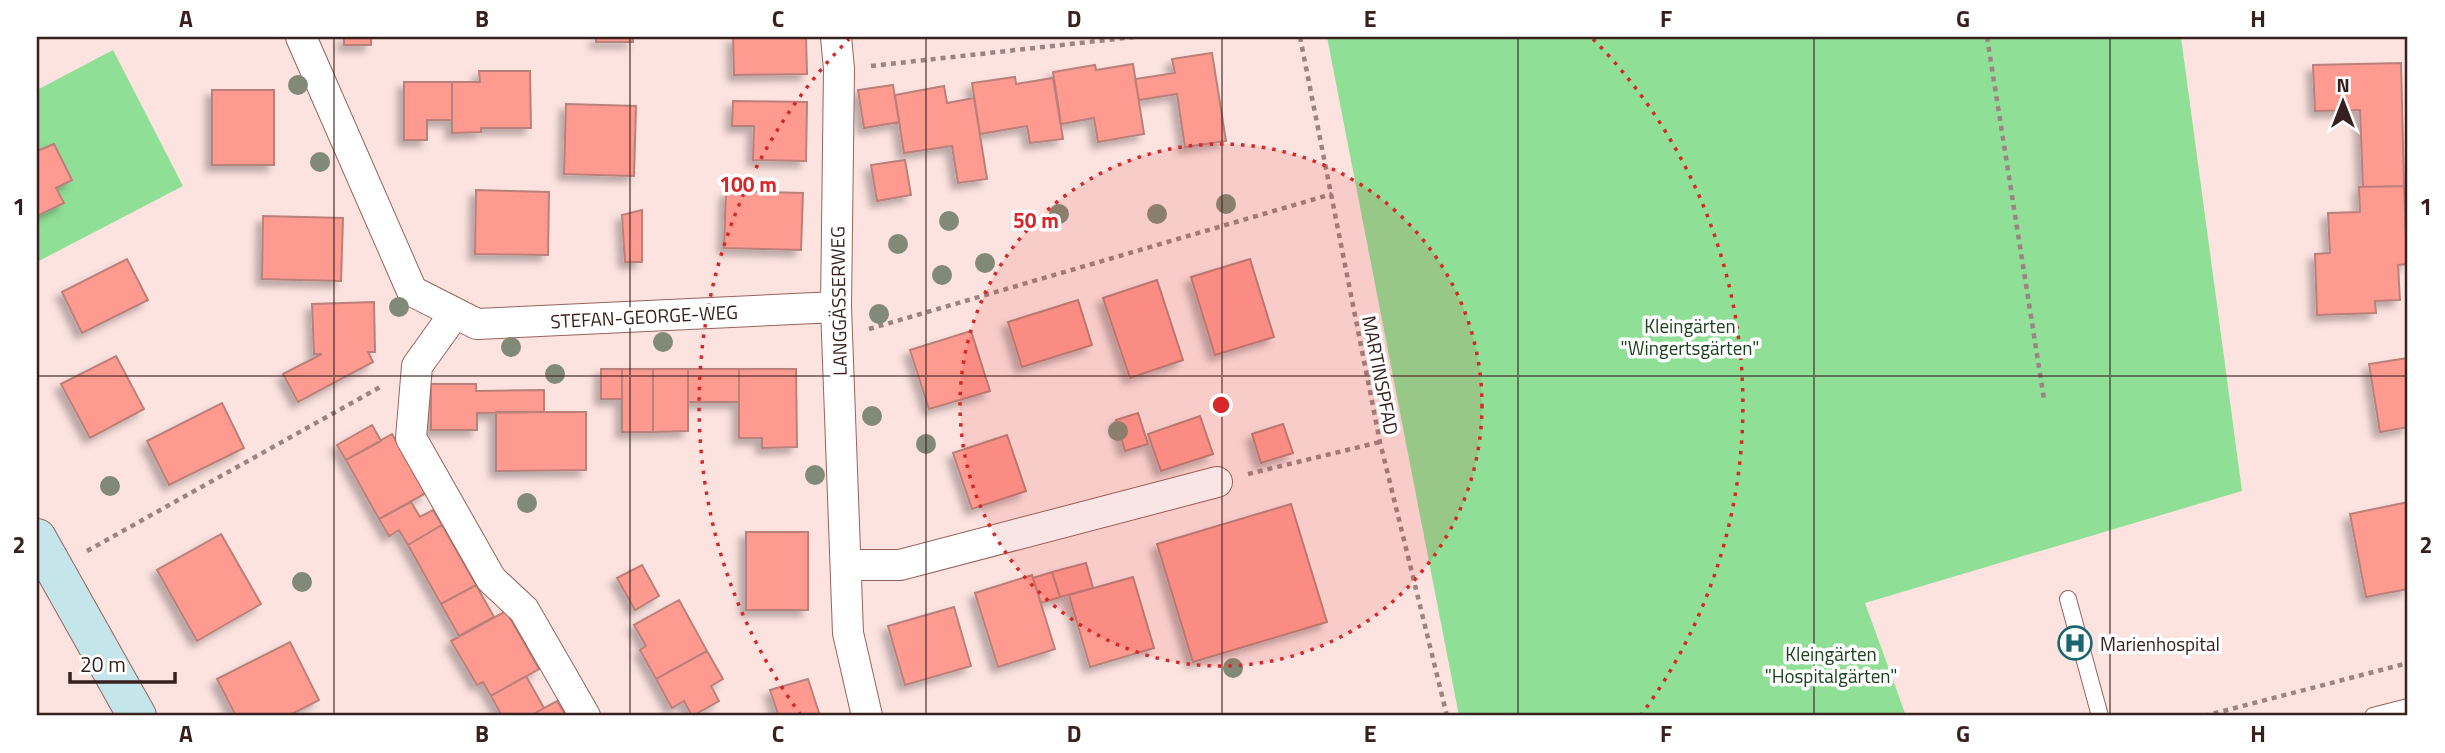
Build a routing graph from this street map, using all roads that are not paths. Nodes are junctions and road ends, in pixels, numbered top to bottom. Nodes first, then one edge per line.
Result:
1 (301, 37) edge
2 (836, 37) edge
3 (836, 307) junction
4 (455, 313) junction
5 (1217, 482) road end
6 (37, 538) edge
7 (846, 565) junction
8 (2068, 598) dead end
9 (2408, 707) edge
10 (137, 716) edge
11 (585, 716) edge
12 (867, 716) edge
13 (2101, 716) edge
14 (2374, 716) edge

1 - 4 street, STEFAN-GEORGE-WEG
2 - 3 street, LANGGÄSSERWEG
3 - 4 street, STEFAN-GEORGE-WEG
3 - 7 street, LANGGÄSSERWEG
4 - 11 street
5 - 7 street
6 - 10 main road
7 - 12 street, LANGGÄSSERWEG
8 - 13 lane
9 - 14 lane

